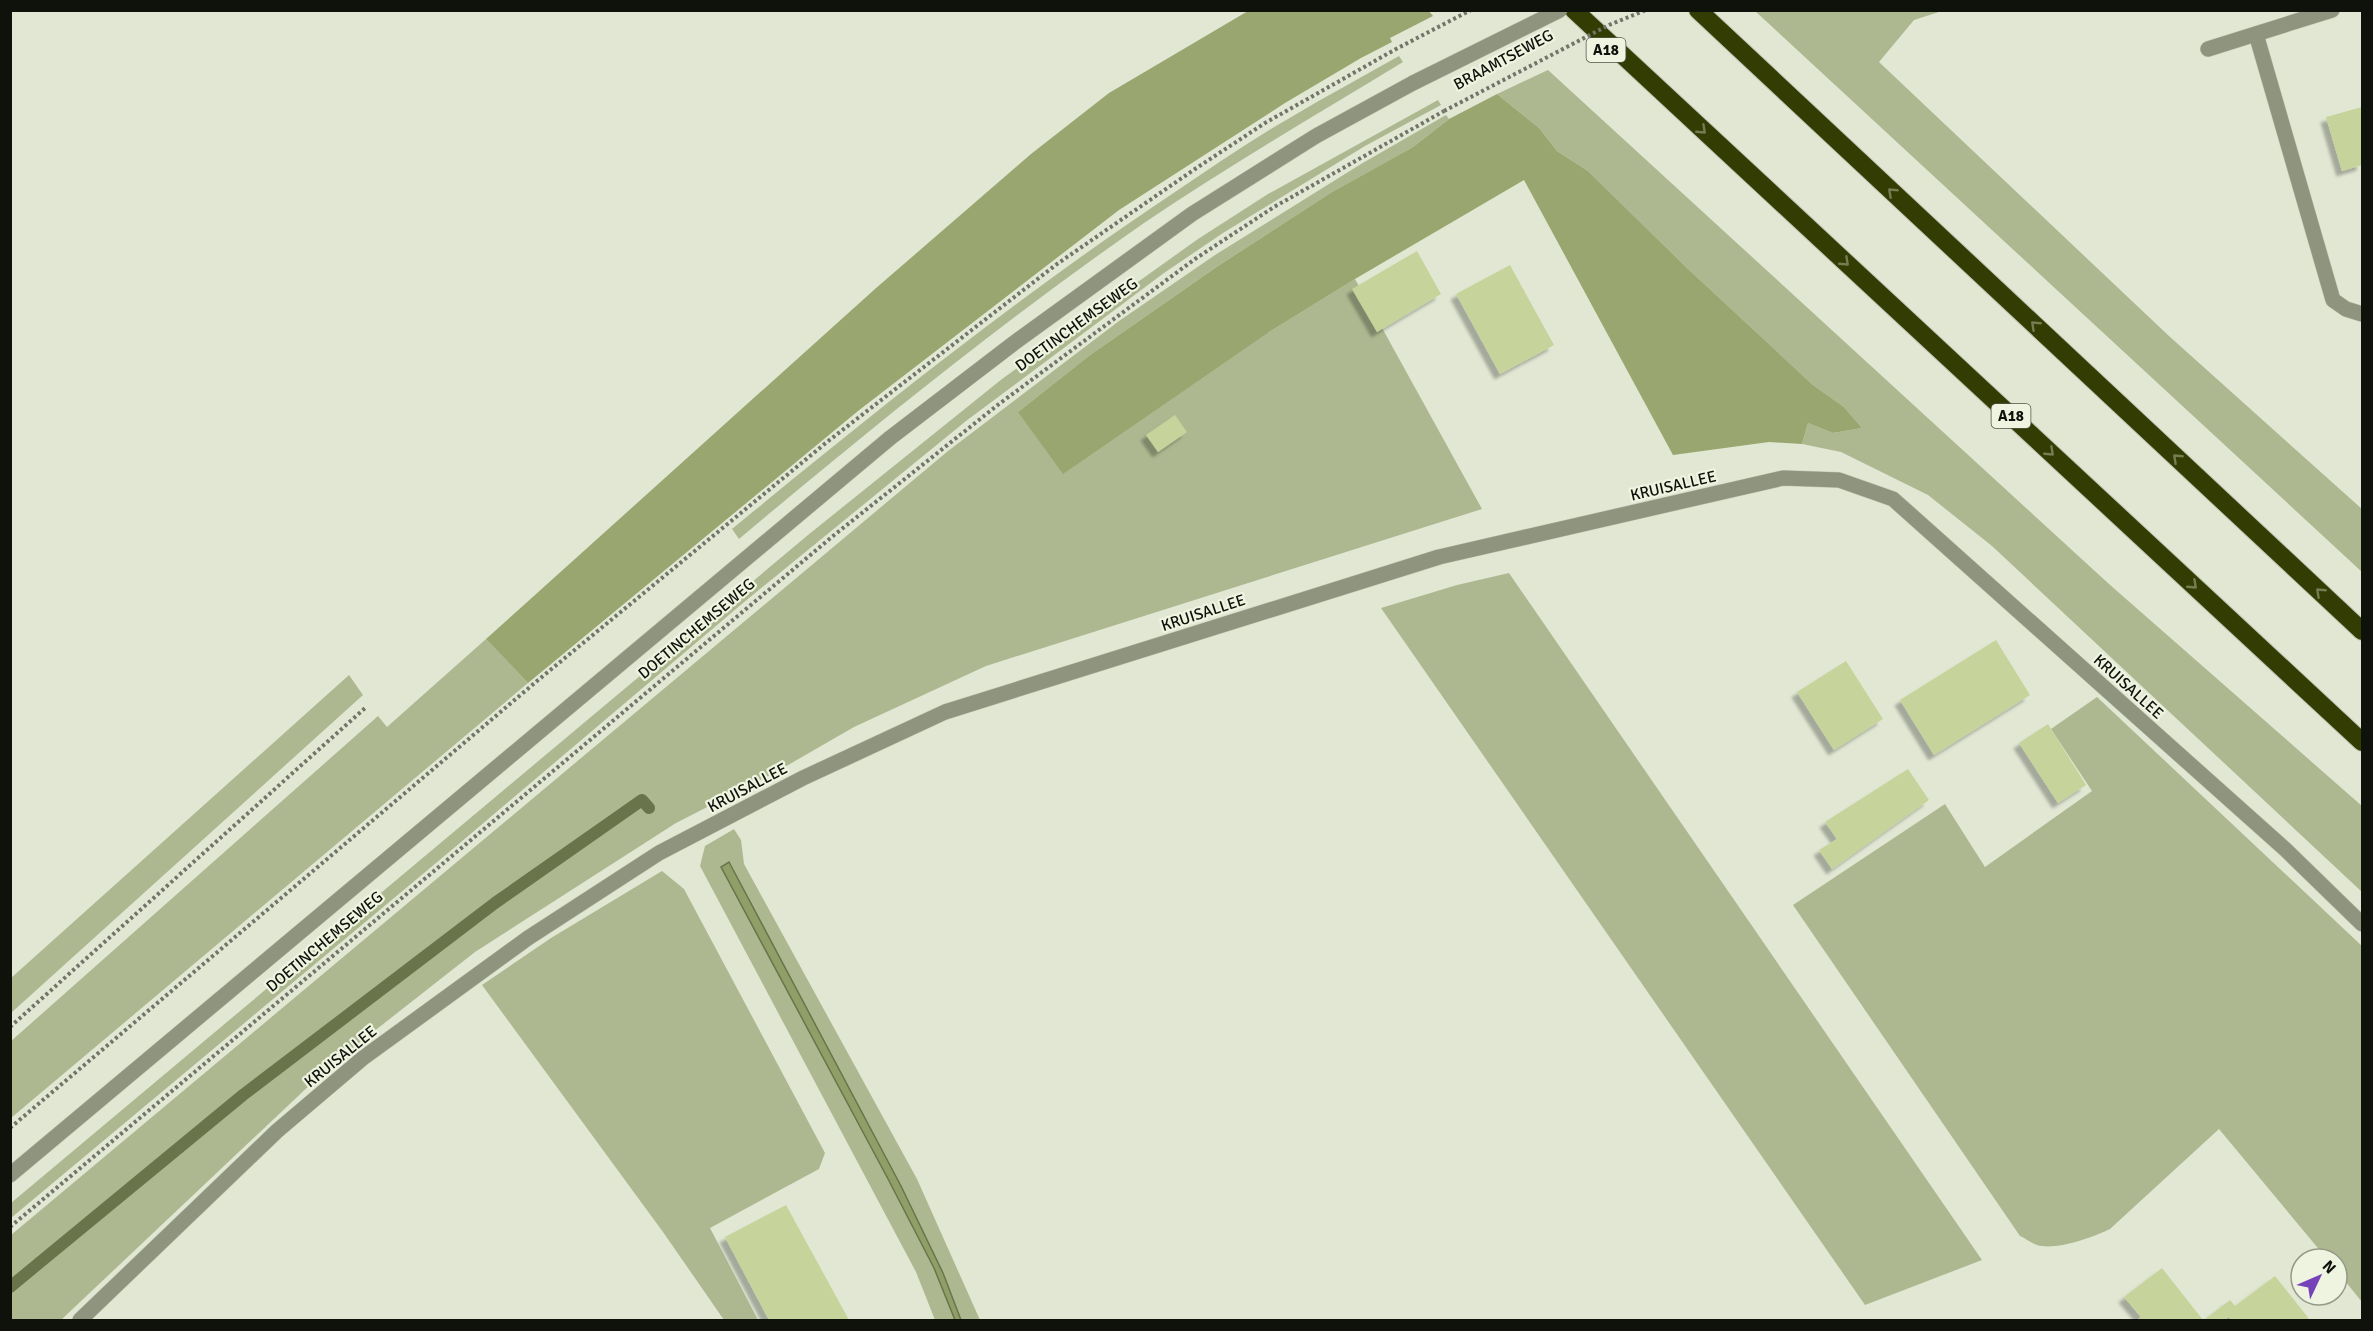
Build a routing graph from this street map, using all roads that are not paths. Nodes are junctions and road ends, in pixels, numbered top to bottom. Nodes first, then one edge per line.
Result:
1 (1552, 10) edge
2 (1560, 10) edge
3 (1574, 10) edge
4 (1698, 10) edge
5 (2332, 10) edge
6 (2256, 34) junction
7 (2208, 49) dead end
8 (1413, 83) joint
9 (1659, 90) junction
10 (2362, 314) edge
11 (2362, 632) edge
12 (2362, 742) edge
13 (2362, 924) edge
14 (10, 1175) edge
15 (80, 1320) edge

1 - 9 highway, A18
2 - 8 street, BRAAMTSEWEG, bridge
3 - 9 highway, A18
11 -> 4 highway
5 - 6 street
6 - 7 street
6 - 10 street
8 - 14 street, DOETINCHEMSEWEG
9 -> 12 highway, A18
13 - 15 street, KRUISALLEE

